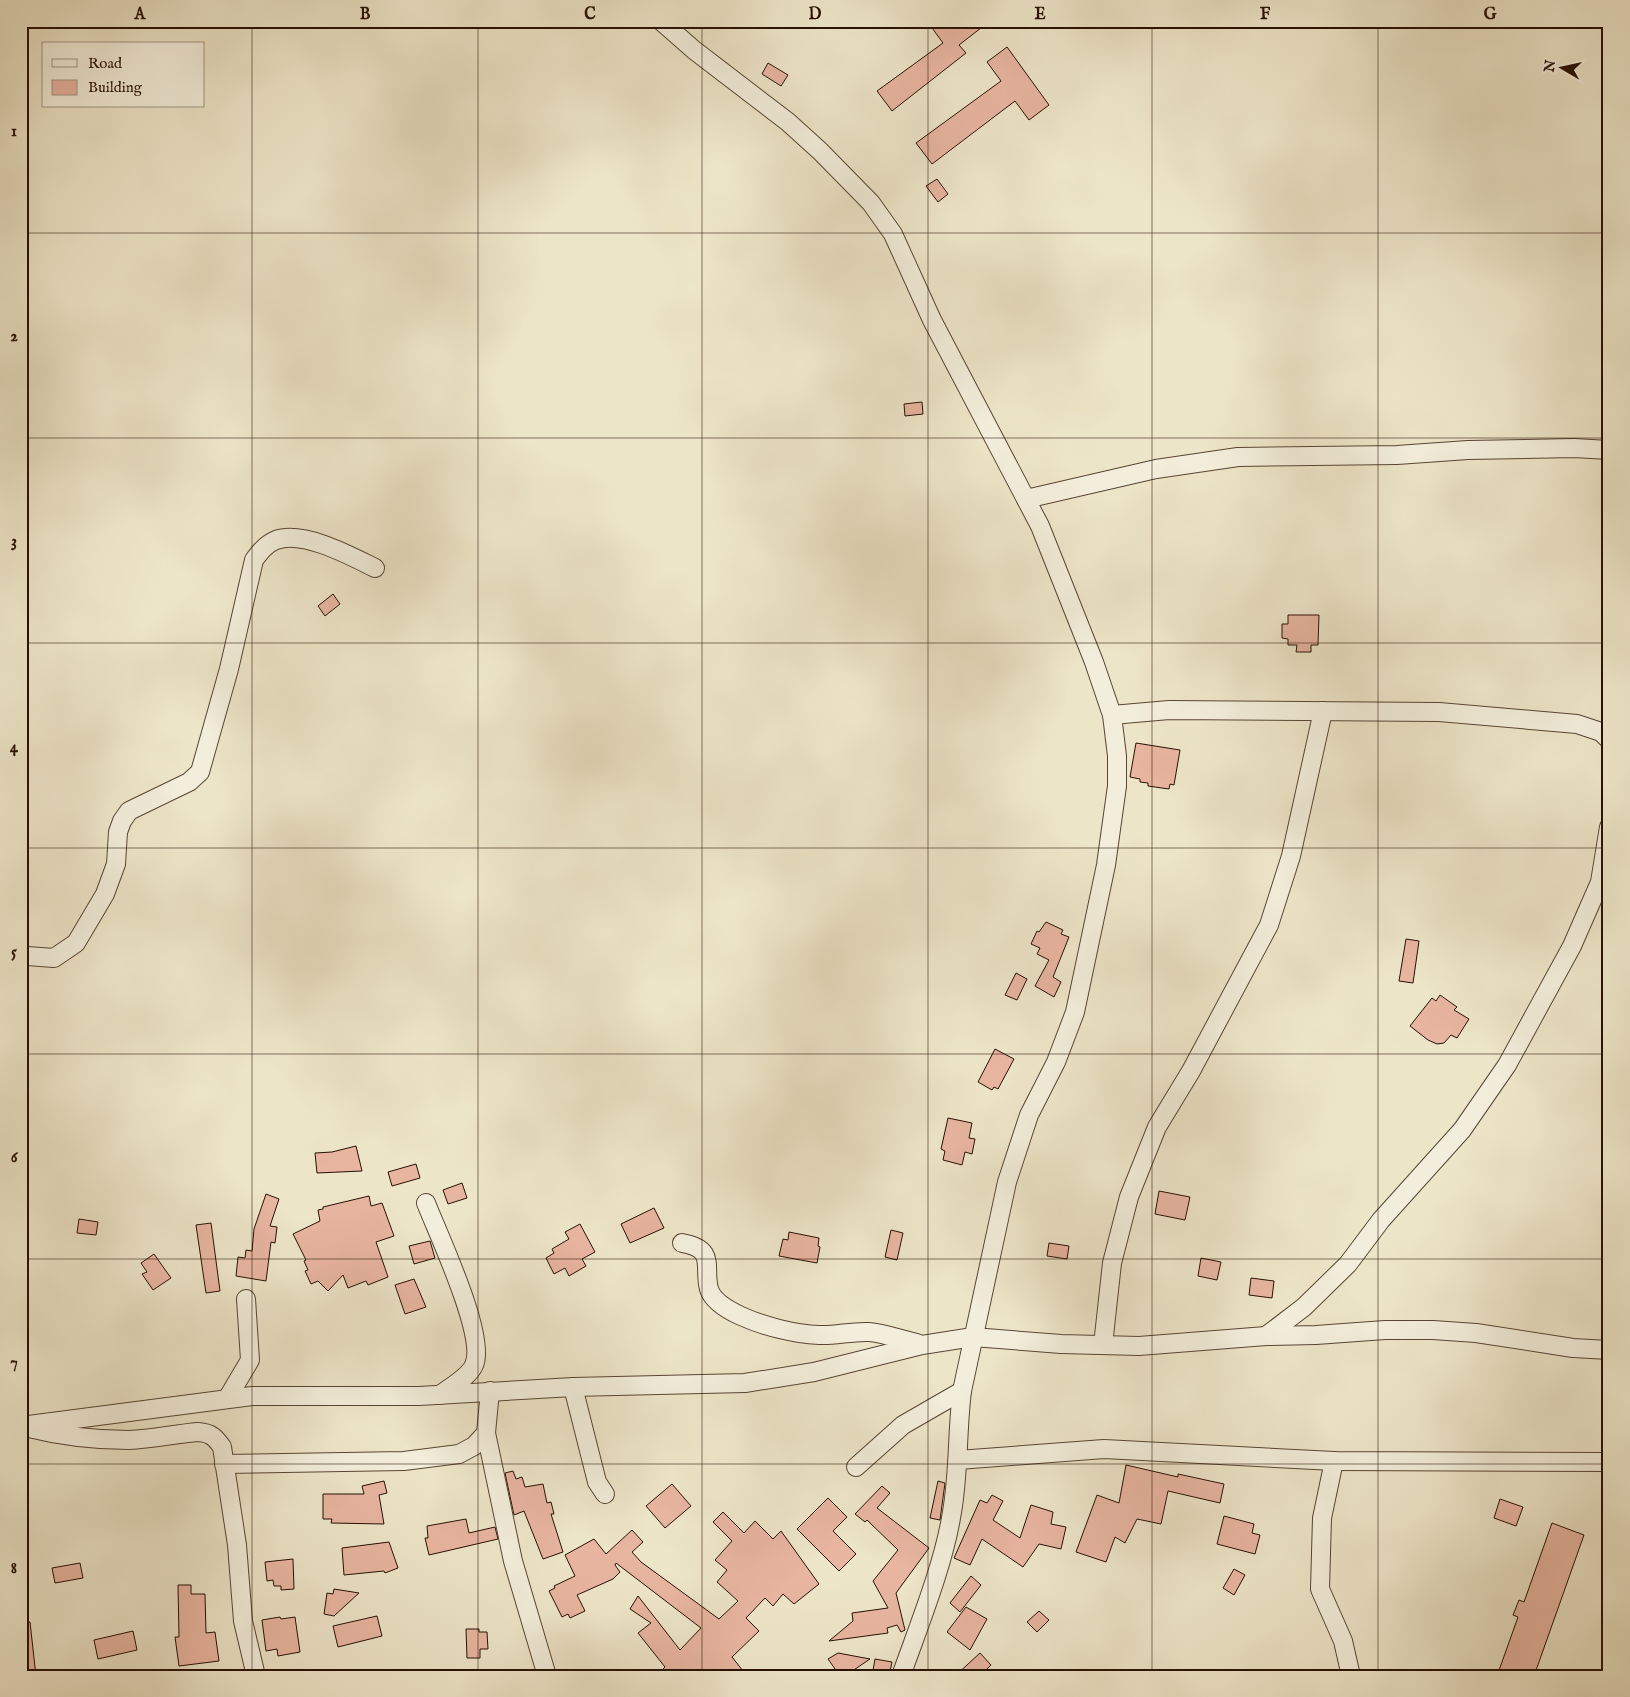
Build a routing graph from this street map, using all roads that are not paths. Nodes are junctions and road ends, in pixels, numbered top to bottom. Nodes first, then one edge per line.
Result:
1 (662, 21) edge
2 (1609, 450) edge
3 (1026, 499) junction
4 (375, 568) dead end
5 (1323, 711) junction
6 (1112, 715) junction
7 (1609, 740) edge
8 (1609, 827) edge
9 (1604, 878) edge
10 (21, 953) edge
11 (426, 1203) dead end
12 (682, 1243) dead end
13 (246, 1299) dead end
14 (1266, 1336) junction
15 (973, 1337) junction
16 (922, 1345) junction
17 (1103, 1345) junction
18 (1609, 1350) edge
19 (573, 1387) junction
20 (490, 1391) junction
21 (962, 1391) junction
22 (440, 1395) junction
23 (227, 1398) junction
24 (486, 1433) junction
25 (958, 1460) junction
26 (1334, 1461) junction
27 (1609, 1462) edge
28 (224, 1464) junction
29 (856, 1467) dead end
30 (604, 1494) dead end
31 (256, 1676) edge
32 (547, 1676) edge
33 (901, 1676) edge
34 (1350, 1676) edge

1 - 3 street
2 - 3 street
3 - 6 street
4 - 10 street
5 - 6 street
5 - 7 street
5 - 17 street
6 - 15 street
8 - 9 street
9 - 14 street
11 - 22 street
12 - 16 street
13 - 23 street
14 - 17 street
14 - 18 street
15 - 16 street
15 - 17 street
15 - 21 street
16 - 19 street
19 - 20 street
19 - 30 street
20 - 22 street
20 - 24 street
21 - 25 street
21 - 29 street
22 - 23 street
23 - 28 street
24 - 28 street
24 - 32 street
25 - 26 street
25 - 33 street
26 - 27 street
26 - 34 street
28 - 31 street

